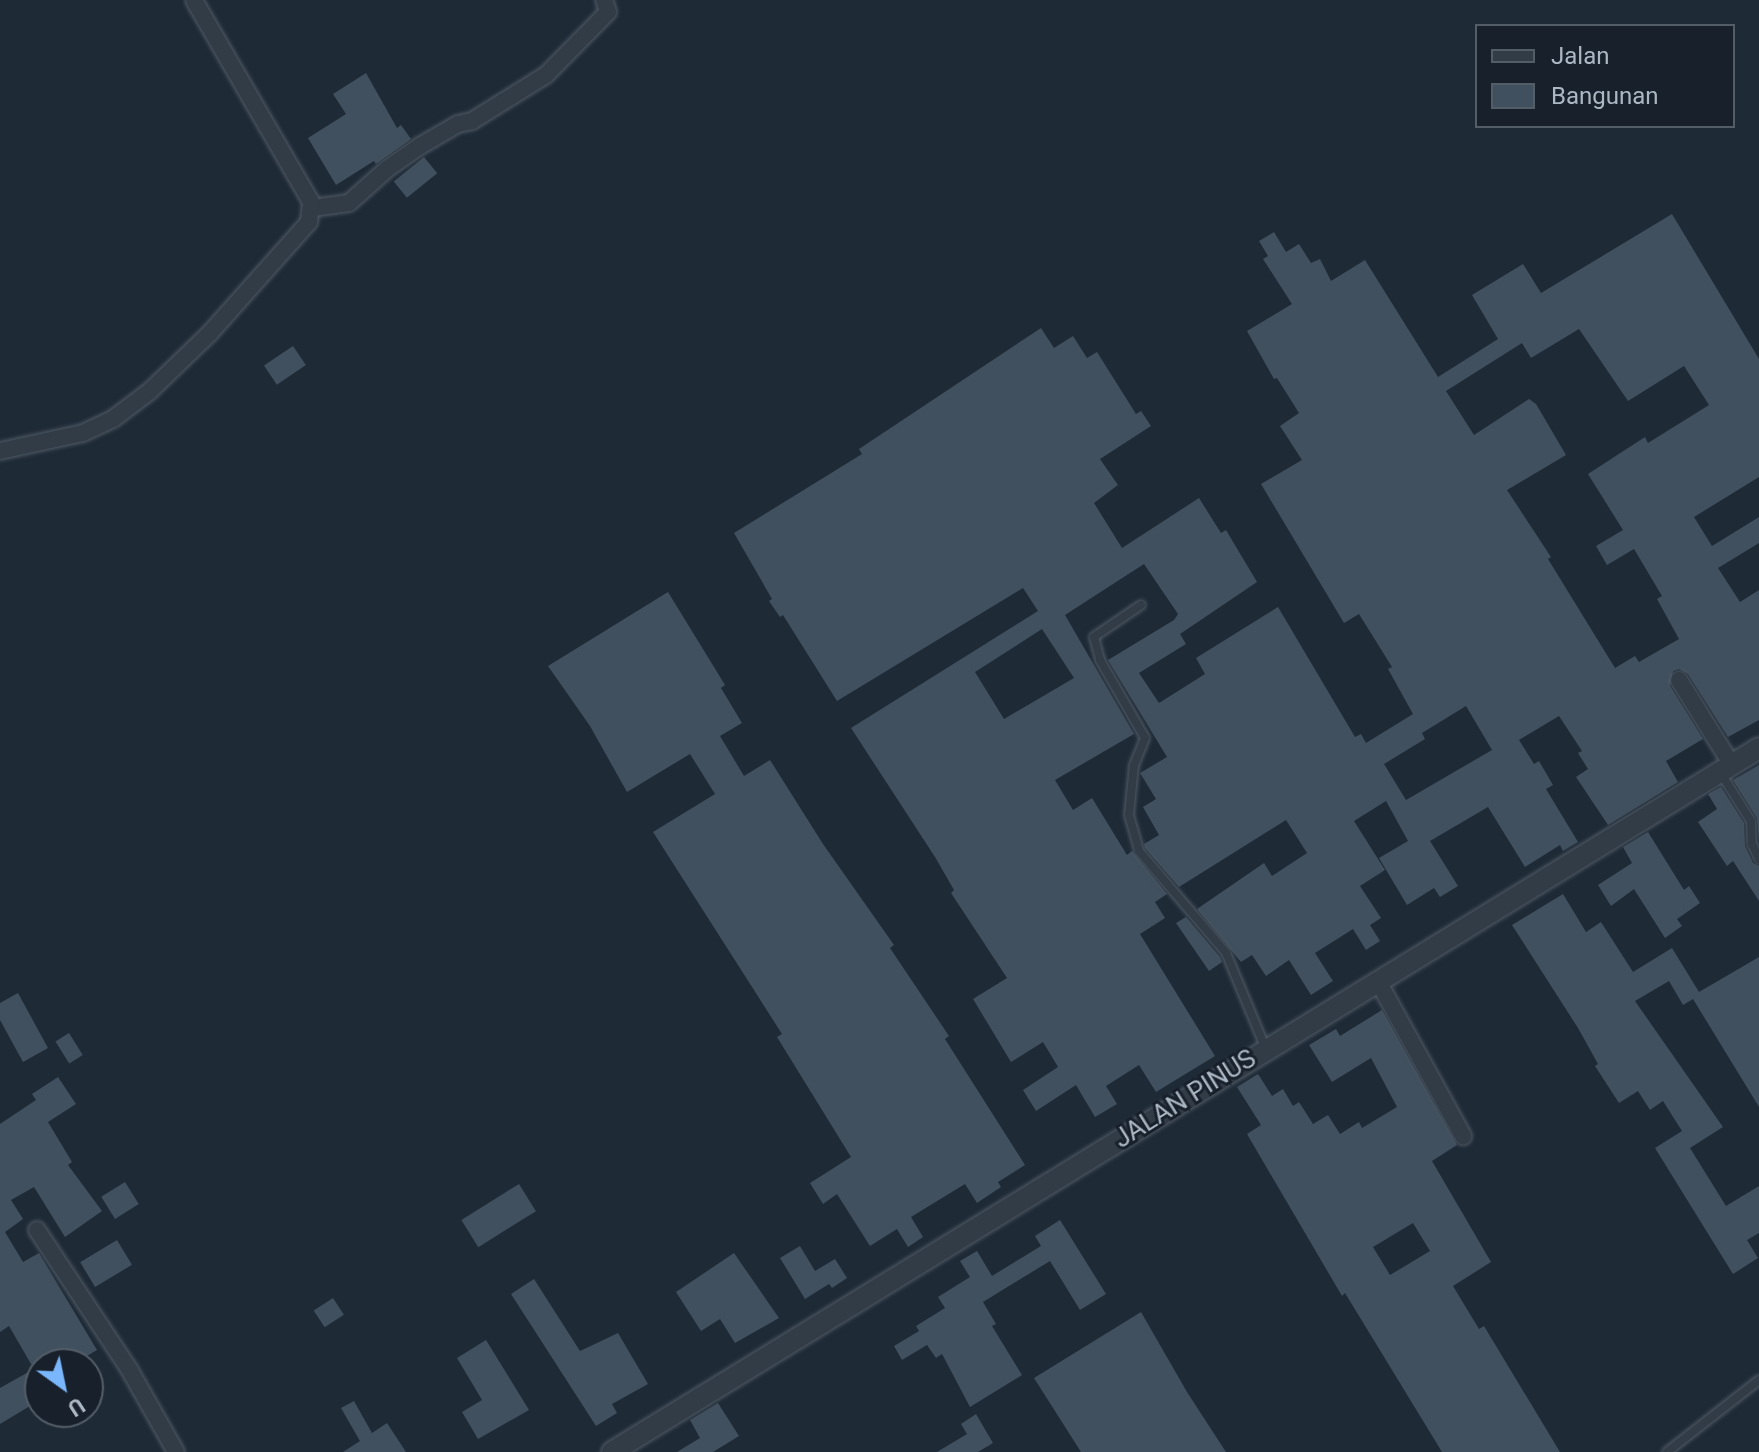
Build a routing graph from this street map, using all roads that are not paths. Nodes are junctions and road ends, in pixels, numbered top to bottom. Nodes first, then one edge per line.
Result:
1 (194, 0) edge
2 (604, 0) edge
3 (313, 208) junction
4 (0, 451) edge
5 (1141, 605) dead end
6 (1679, 680) dead end
7 (1759, 748) edge
8 (1726, 769) junction
9 (1759, 859) edge
10 (1379, 983) junction
11 (1266, 1049) junction
12 (1463, 1136) dead end
13 (37, 1230) dead end
14 (1759, 1380) edge
15 (176, 1452) edge
16 (612, 1452) edge
17 (1667, 1452) edge

1 - 3 street
2 - 3 street
3 - 4 street
5 - 11 lane
6 - 8 street
7 - 8 street, JALAN PINUS
8 - 9 lane
8 - 10 street, JALAN PINUS
10 - 11 street, JALAN PINUS
10 - 12 street
11 - 16 street, JALAN PINUS
13 - 15 street
14 - 17 lane

